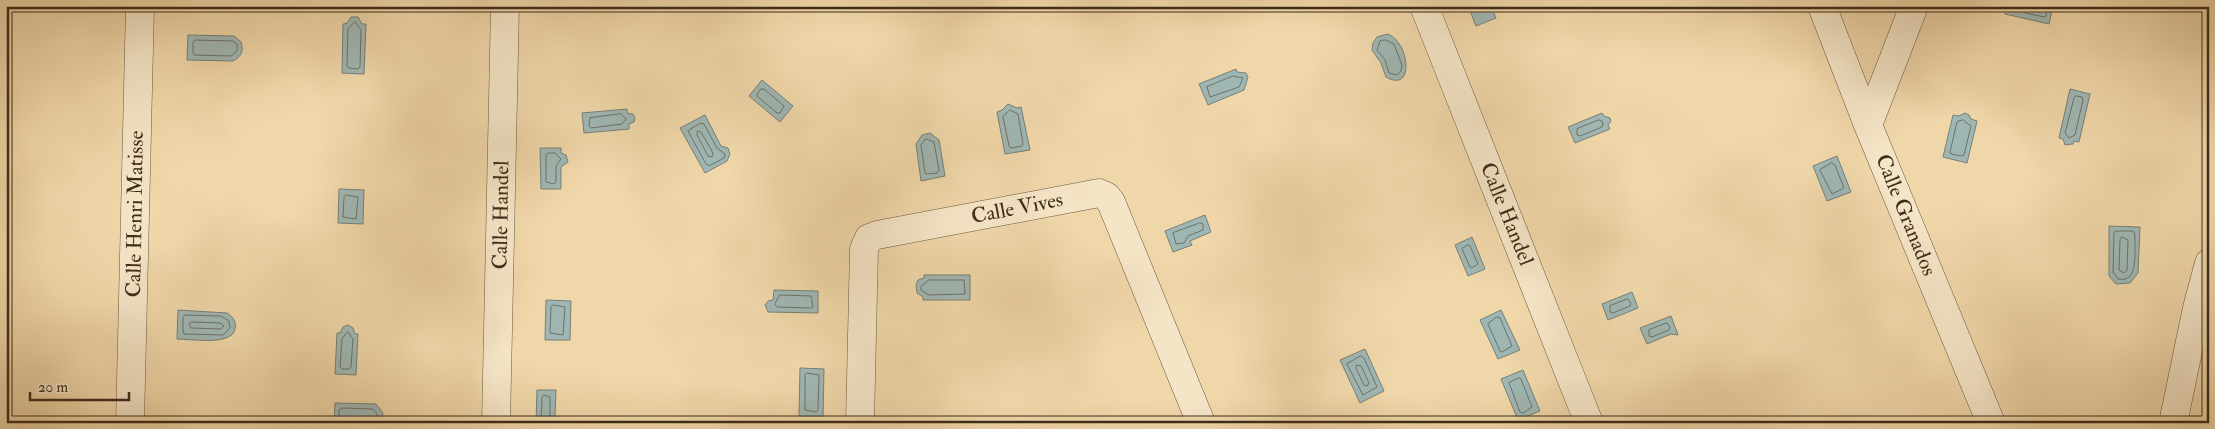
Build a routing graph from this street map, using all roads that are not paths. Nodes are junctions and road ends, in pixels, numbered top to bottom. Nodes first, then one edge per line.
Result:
1 (140, 6) edge
2 (505, 6) edge
3 (1424, 6) edge
4 (1822, 6) edge
5 (1914, 6) edge
6 (1868, 125) junction
7 (2209, 263) edge
8 (130, 423) edge
9 (496, 423) edge
10 (860, 423) edge
11 (1201, 423) edge
12 (1589, 423) edge
13 (1991, 423) edge
14 (2173, 423) edge

1 - 8 street, Calle Henri Matisse
2 - 9 street, Calle Handel
3 - 12 street, Calle Handel
4 - 6 street, Calle Granados
5 - 6 street
6 - 13 street, Calle Granados
7 - 14 street
10 - 11 street, Calle Vives

